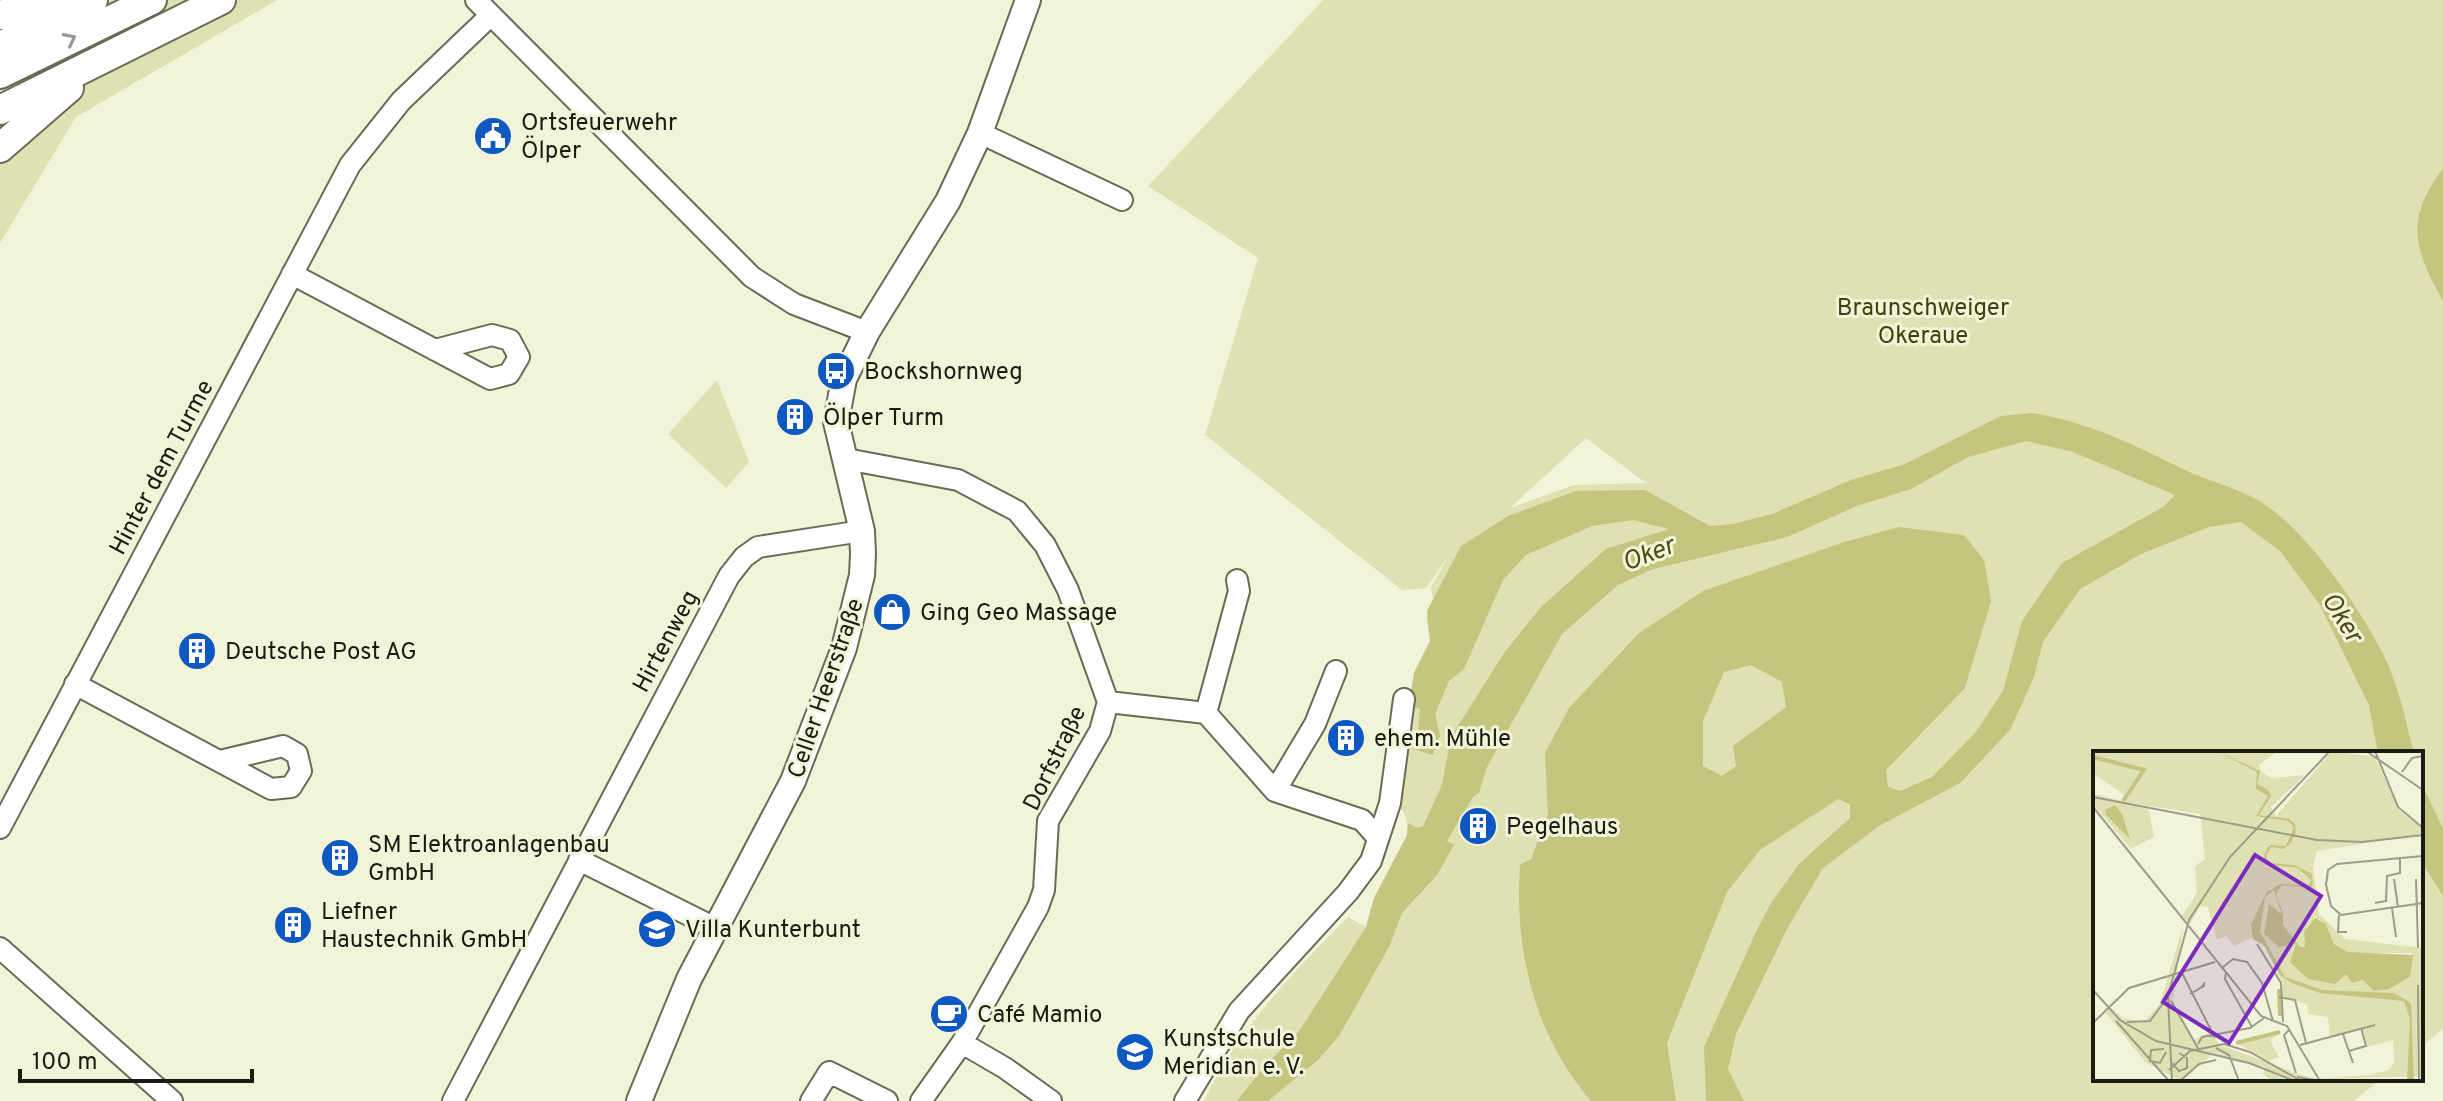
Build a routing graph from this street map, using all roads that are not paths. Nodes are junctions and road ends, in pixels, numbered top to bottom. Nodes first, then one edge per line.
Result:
1 (50, 0) edge
2 (93, 0) edge
3 (152, 0) edge
4 (221, 0) edge
5 (476, 0) edge
6 (1028, 0) edge
7 (0, 15) edge
8 (491, 15) junction
9 (147, 35) junction
10 (0, 46) edge
11 (0, 74) edge
12 (0, 110) edge
13 (980, 133) junction
14 (0, 148) edge
15 (1122, 200) dead end
16 (292, 274) junction
17 (867, 332) junction
18 (435, 350) dead end
19 (846, 459) junction
20 (862, 531) junction
21 (1237, 580) dead end
22 (1336, 671) dead end
23 (75, 684) junction
24 (1404, 699) dead end
25 (1108, 702) junction
26 (1206, 713) junction
27 (220, 761) dead end
28 (1275, 791) junction
29 (0, 828) edge
30 (1377, 837) junction
31 (579, 860) junction
32 (715, 928) junction
33 (0, 948) edge
34 (962, 1043) junction
35 (172, 1101) edge
36 (453, 1101) edge
37 (639, 1101) edge
38 (811, 1101) edge
39 (887, 1101) edge
40 (921, 1101) edge
41 (1051, 1101) edge
42 (1185, 1101) edge

1 - 7 highway
2 - 10 highway
11 -> 3 highway
4 - 9 highway
5 - 8 street
6 - 13 main road, Celler Heerstraße
8 - 16 street, Hinter dem Turme
8 - 17 street
9 - 12 highway
9 - 14 highway
13 - 15 street
13 - 17 main road, Celler Heerstraße
16 - 18 street
16 - 23 street, Hinter dem Turme
17 - 19 main road, Celler Heerstraße
19 - 20 main road, Celler Heerstraße
19 - 25 street, Dorfstraße
20 - 31 street, Hirtenweg
20 - 32 main road, Celler Heerstraße
21 - 26 street
22 - 28 street
23 - 27 street
23 - 29 street, Hinter dem Turme
24 - 30 street
25 - 26 street
25 - 34 street, Dorfstraße
26 - 28 street
28 - 30 street
30 - 42 street
31 - 32 street
31 - 36 street, Hirtenweg
32 - 37 main road, Celler Heerstraße
33 - 35 street
34 - 40 street, Dorfstraße
34 - 41 street
38 - 39 street

